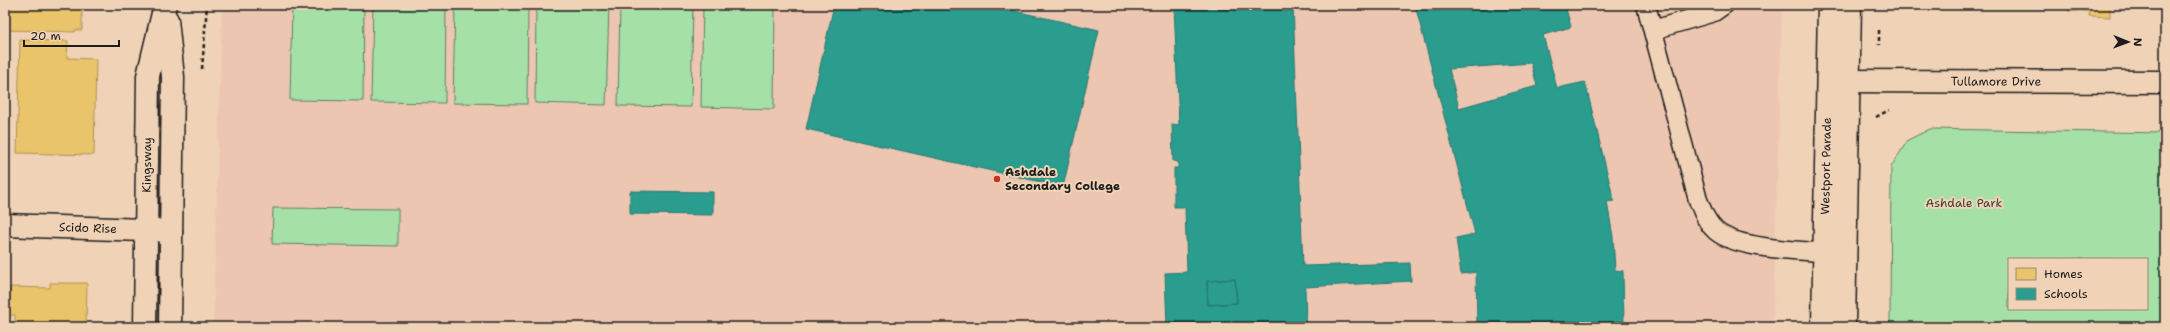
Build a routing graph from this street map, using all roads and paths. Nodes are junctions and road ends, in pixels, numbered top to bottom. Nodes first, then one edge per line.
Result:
1 (165, 5) edge
2 (1646, 5) edge
3 (1724, 5) edge
4 (1829, 5) edge
5 (1850, 5) edge
6 (1653, 30) junction
7 (1838, 81) junction
8 (2165, 82) edge
9 (5, 225) edge
10 (145, 230) junction
11 (171, 231) junction
12 (1835, 252) junction
13 (145, 327) edge
14 (170, 327) edge
15 (1823, 327) edge
16 (1844, 327) edge

1 - 10 street, Kingsway
1 - 11 street, Kingsway
2 - 6 lane
3 - 6 lane
4 - 7 street, Westport Parade
5 - 7 street, Westport Parade
6 - 12 lane
7 - 8 street, Tullamore Drive
7 - 12 street, Westport Parade
9 - 10 street, Scido Rise
10 - 11 street, Scido Rise
10 - 13 street, Kingsway
11 - 14 street, Kingsway
12 - 15 street, Westport Parade
12 - 16 street, Westport Parade

